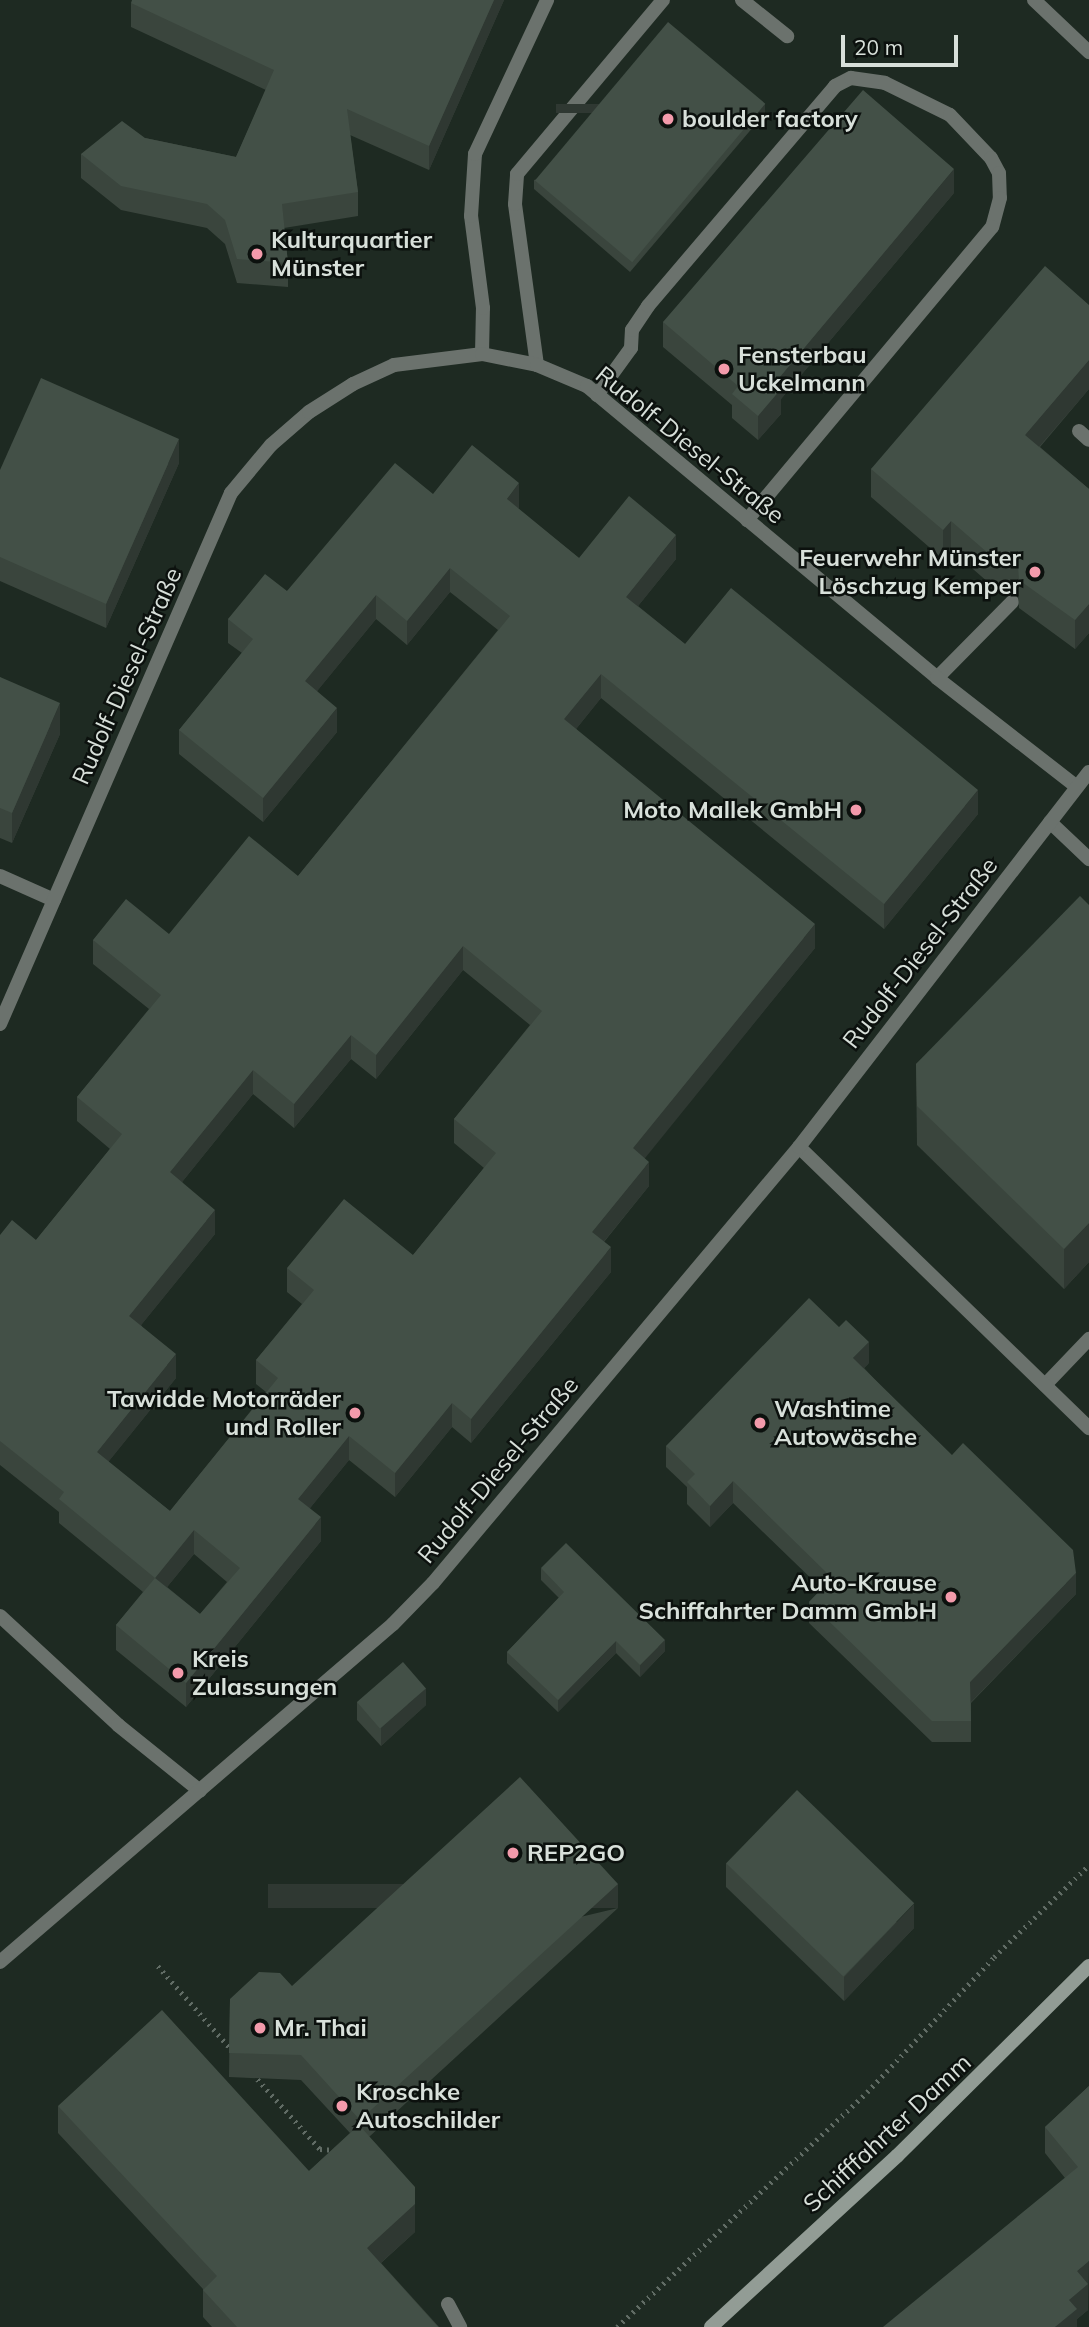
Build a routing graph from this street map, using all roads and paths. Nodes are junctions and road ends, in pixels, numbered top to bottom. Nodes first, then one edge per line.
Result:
1 (547, 0) edge
2 (663, 0) edge
3 (742, 0) edge
4 (1034, 0) edge
5 (787, 36) dead end
6 (1089, 52) edge
7 (481, 354) junction
8 (537, 365) junction
9 (597, 395) junction
10 (747, 520) junction
11 (1012, 602) dead end
12 (937, 678) junction
13 (1089, 772) edge
14 (1077, 787) junction
15 (1050, 822) junction
16 (1089, 859) edge
17 (0, 876) edge
18 (54, 900) junction
19 (0, 1024) edge
20 (799, 1147) junction
21 (1089, 1339) edge
22 (1045, 1385) junction
23 (1089, 1428) edge
24 (0, 1616) edge
25 (200, 1791) junction
26 (1089, 1865) edge
27 (0, 1962) edge
28 (158, 1966) dead end
29 (1089, 1966) edge
30 (241, 2060) edge
31 (250, 2070) edge
32 (347, 2150) edge
33 (448, 2304) dead end
34 (460, 2327) edge
35 (617, 2327) edge
36 (711, 2327) edge

1 - 7 street
2 - 8 street
3 - 5 street
4 - 6 street
7 - 8 street, Rudolf-Diesel-Straße
7 - 18 street, Rudolf-Diesel-Straße
8 - 9 street, Rudolf-Diesel-Straße
9 - 10 street, Rudolf-Diesel-Straße
9 - 10 street
10 - 12 street, Rudolf-Diesel-Straße
11 - 12 street
12 - 14 street, Rudolf-Diesel-Straße
13 - 14 street, Rudolf-Diesel-Straße
14 - 15 street, Rudolf-Diesel-Straße
15 - 16 street
15 - 20 street, Rudolf-Diesel-Straße
17 - 18 street
18 - 19 street, Rudolf-Diesel-Straße
20 - 22 street
20 - 25 street, Rudolf-Diesel-Straße
21 - 22 street
22 - 23 street
24 - 25 street
25 - 27 street, Rudolf-Diesel-Straße
26 - 35 path
28 - 30 path
29 - 36 main road, Schifffahrter Damm
31 - 32 path
33 - 34 street

